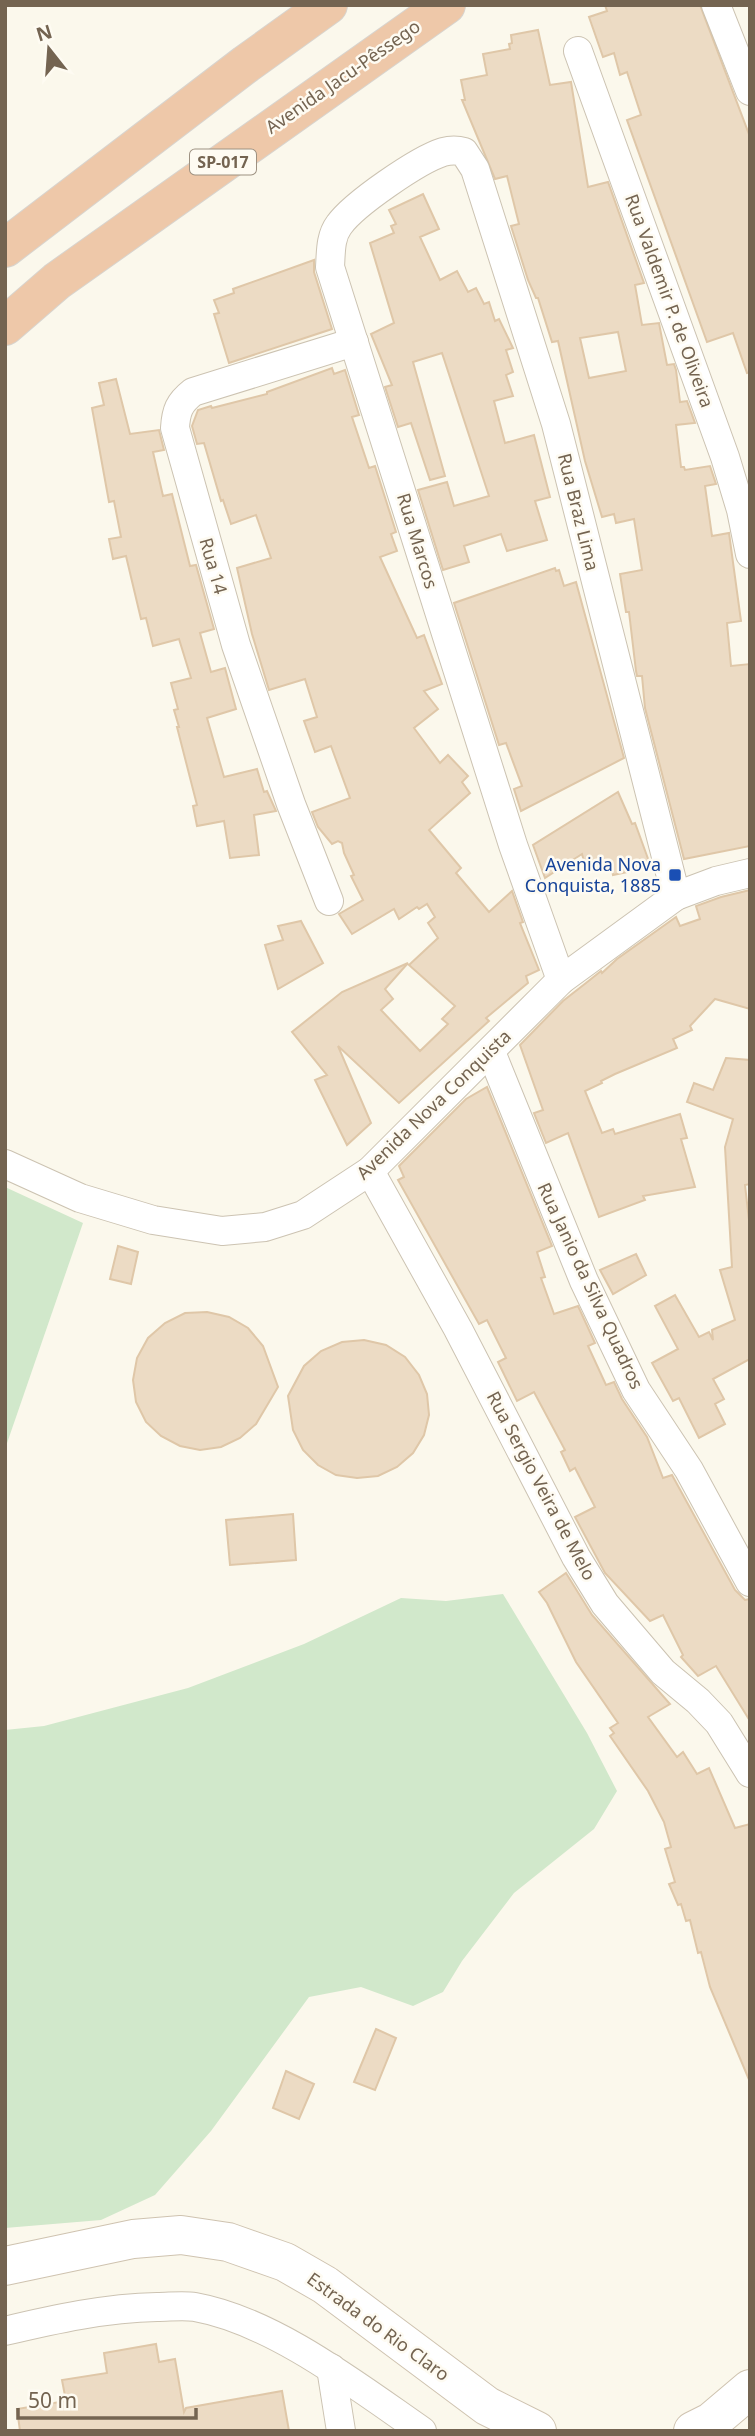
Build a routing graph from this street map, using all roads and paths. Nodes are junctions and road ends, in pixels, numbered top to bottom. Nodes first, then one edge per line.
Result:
1 (328, 5) edge
2 (446, 5) edge
3 (716, 5) edge
4 (578, 51) dead end
5 (750, 91) edge
6 (445, 151) joint
7 (5, 248) edge
8 (5, 326) edge
9 (354, 342) junction
10 (750, 554) edge
11 (750, 873) edge
12 (676, 896) junction
13 (329, 901) dead end
14 (561, 980) junction
15 (491, 1052) junction
16 (5, 1164) edge
17 (370, 1171) junction
18 (750, 1582) edge
19 (750, 1773) edge
20 (5, 2266) edge
21 (5, 2331) edge
22 (331, 2368) junction
23 (750, 2389) edge
24 (341, 2431) edge
25 (422, 2431) edge
26 (537, 2431) edge
27 (693, 2431) edge

1 - 7 highway
2 - 8 highway, Avenida Jacu-Pêssego / SP-017
3 - 5 street
4 - 10 street, Rua Valdemir P. de Oliveira
6 - 9 street, Rua Marcos
6 - 12 street, Rua Braz Lima
9 - 13 street, Rua 14
9 - 14 street, Rua Marcos
11 - 12 street, Avenida Nova Conquista
12 - 14 street, Avenida Nova Conquista
14 - 15 street, Avenida Nova Conquista
15 - 17 street, Avenida Nova Conquista
15 - 18 street, Rua Janio da Silva Quadros
16 - 17 street, Avenida Nova Conquista
17 - 19 street, Rua Sergio Veira de Melo
20 - 26 main road, Estrada do Rio Claro
21 - 22 street
22 - 24 street
22 - 25 street
23 - 27 main road

